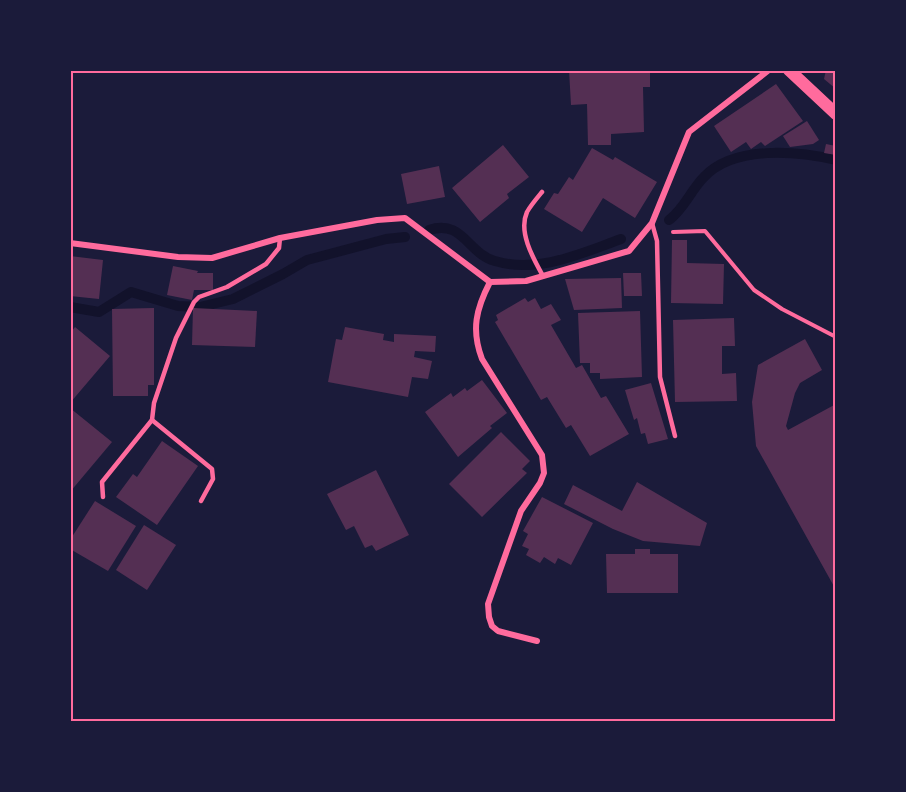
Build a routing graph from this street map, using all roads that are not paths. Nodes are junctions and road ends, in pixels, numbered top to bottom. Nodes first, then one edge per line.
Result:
1 (769, 70) edge
2 (789, 70) edge
3 (836, 114) edge
4 (542, 192) dead end
5 (652, 223) junction
6 (280, 238) junction
7 (70, 243) edge
8 (543, 276) junction
9 (490, 282) junction
10 (153, 420) junction
11 (675, 436) dead end
12 (103, 497) dead end
13 (201, 501) dead end
14 (537, 641) dead end

1 - 5 street
2 - 3 main road
4 - 8 lane
5 - 8 street
5 - 11 lane
6 - 7 street
6 - 9 street
6 - 10 lane
8 - 9 street
9 - 14 street
10 - 12 lane
10 - 13 lane

